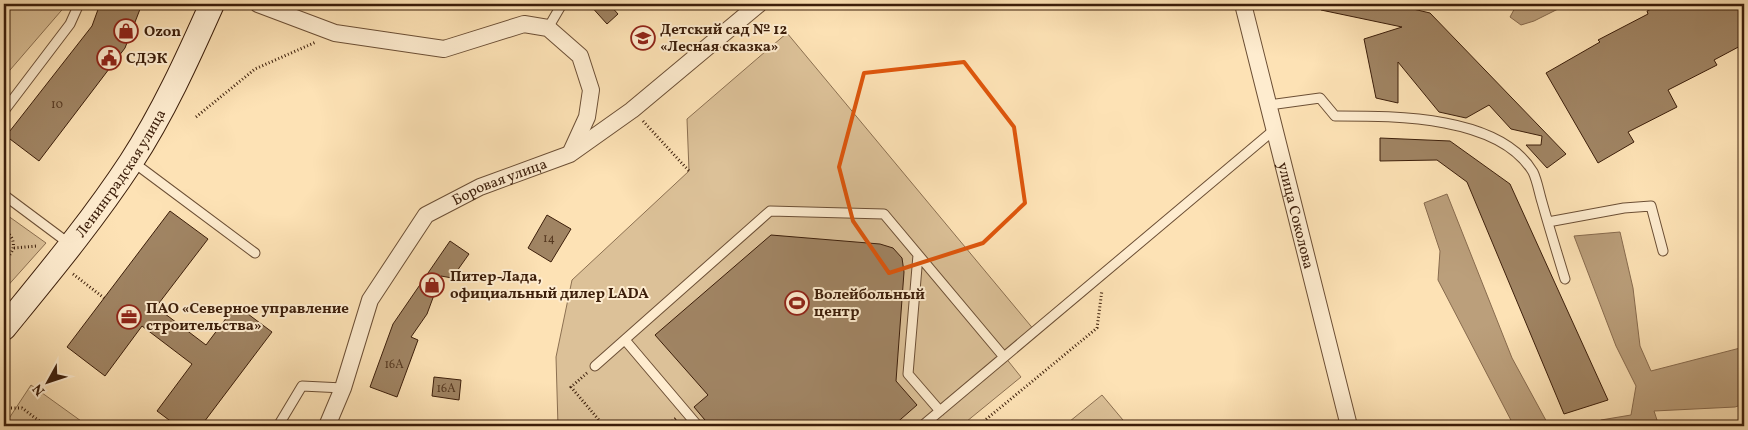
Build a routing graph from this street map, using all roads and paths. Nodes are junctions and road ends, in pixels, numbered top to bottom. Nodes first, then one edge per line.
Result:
1 (79, 4) edge
2 (212, 4) edge
3 (258, 4) edge
4 (562, 4) edge
5 (759, 4) edge
6 (1243, 4) edge
7 (548, 28) junction
8 (335, 33) junction
9 (1269, 105) junction
10 (632, 110) junction
11 (4, 111) edge
12 (196, 117) dead end
13 (1274, 130) junction
14 (570, 154) junction
15 (131, 162) junction
16 (689, 171) dead end
17 (4, 195) edge
18 (1548, 222) junction
19 (4, 230) edge
20 (71, 245) junction
21 (37, 246) dead end
22 (14, 248) junction
23 (1663, 251) dead end
24 (255, 253) dead end
25 (918, 255) junction
26 (4, 260) edge
27 (1105, 272) junction
28 (71, 273) dead end
29 (1565, 278) dead end
30 (104, 298) dead end
31 (4, 328) edge
32 (625, 340) junction
33 (1004, 357) junction
34 (595, 366) joint
35 (343, 388) junction
36 (4, 408) edge
37 (940, 411) junction
38 (46, 426) edge
39 (278, 426) edge
40 (327, 426) edge
41 (604, 426) edge
42 (698, 426) edge
43 (922, 426) edge
44 (978, 426) edge
45 (1349, 426) edge

1 - 11 lane
2 - 15 main road, Ленинградская улица
3 - 8 street
4 - 7 lane
5 - 10 street, Боровая улица
6 - 9 street, улица Соколова
7 - 8 street
7 - 14 street
8 - 12 path
9 - 13 street, улица Соколова
9 - 18 lane
10 - 14 street, Боровая улица
10 - 16 path
13 - 27 lane
13 - 45 street, улица Соколова
14 - 35 street, Боровая улица
15 - 20 main road, Ленинградская улица
15 - 24 lane
17 - 20 lane
18 - 23 lane
18 - 29 lane
19 - 22 path
20 - 31 main road, Ленинградская улица
21 - 22 path
22 - 26 path
25 - 32 lane
25 - 33 lane
25 - 37 lane
27 - 33 lane
27 - 44 path
28 - 30 path
32 - 34 lane
32 - 42 lane
33 - 37 lane
34 - 41 path
35 - 39 lane
35 - 40 street, Боровая улица
36 - 38 path
37 - 43 lane

